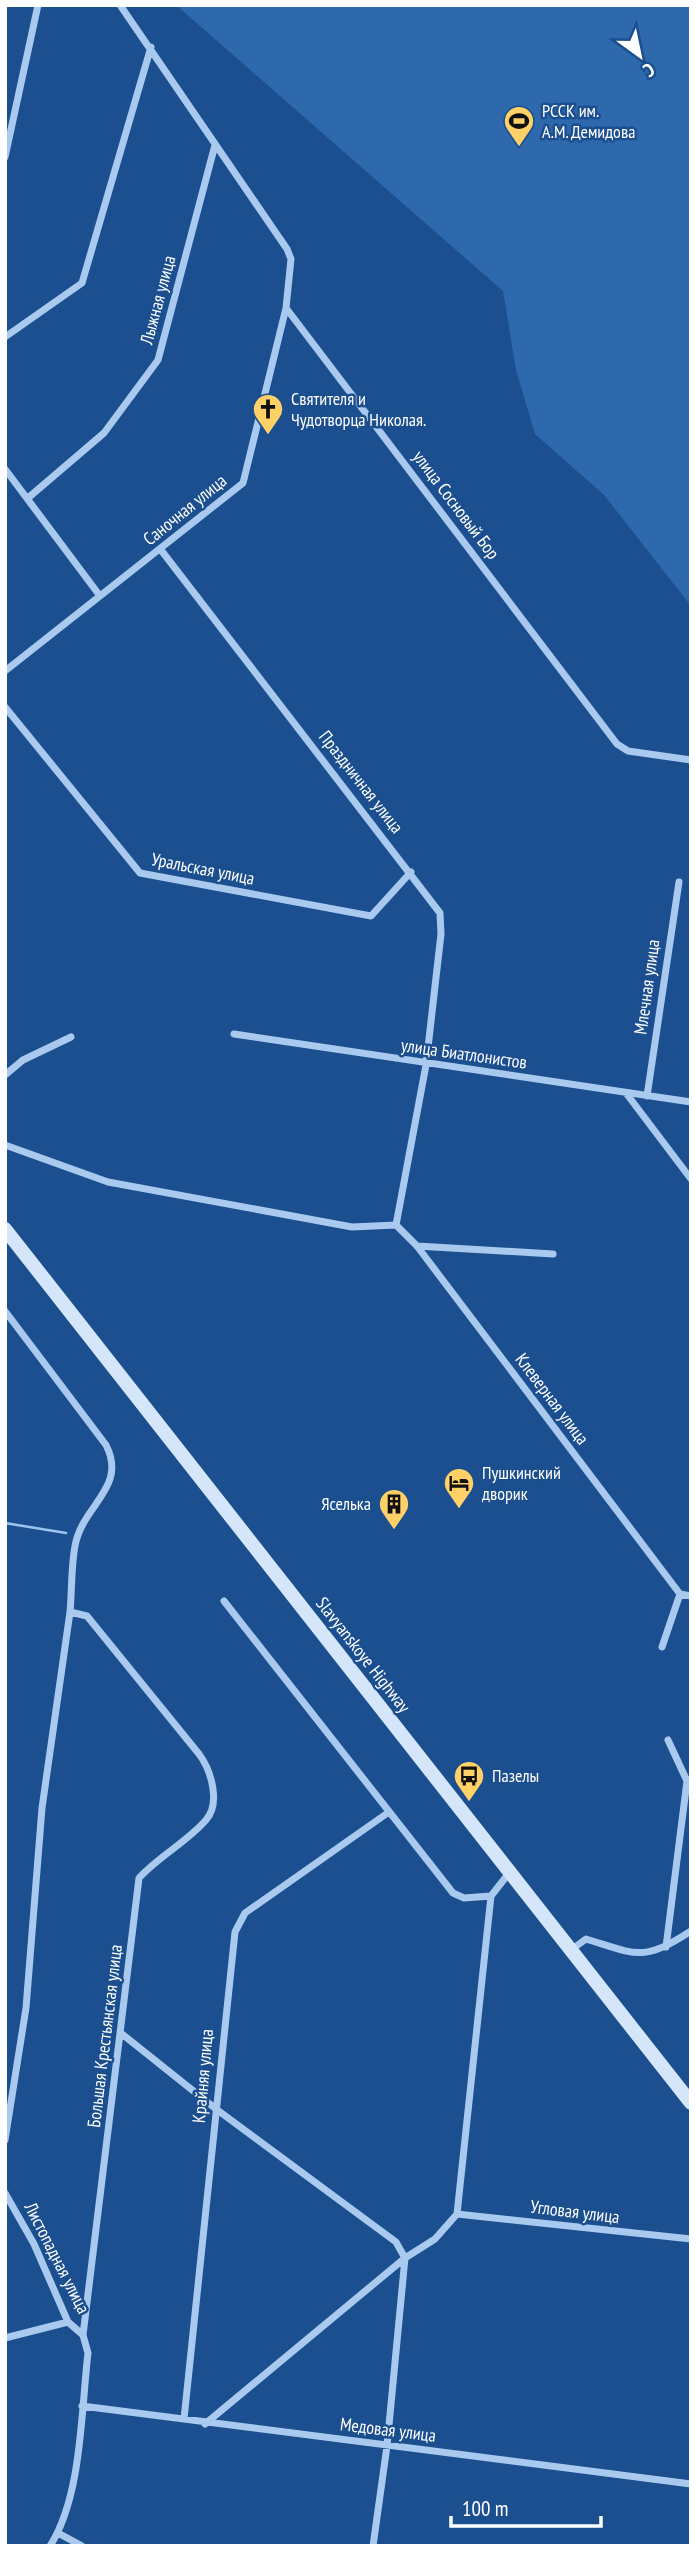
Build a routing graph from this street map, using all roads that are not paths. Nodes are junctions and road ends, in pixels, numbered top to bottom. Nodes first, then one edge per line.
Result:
1 (38, 5) edge
2 (120, 5) edge
3 (151, 47) junction
4 (215, 145) junction
5 (5, 157) edge
6 (286, 308) junction
7 (5, 337) edge
8 (5, 469) edge
9 (28, 498) junction
10 (161, 550) junction
11 (100, 596) junction
12 (5, 671) edge
13 (5, 707) edge
14 (691, 760) edge
15 (411, 873) junction
16 (679, 882) dead end
17 (234, 1034) dead end
18 (71, 1037) dead end
19 (426, 1065) junction
20 (5, 1075) edge
21 (626, 1093) junction
22 (647, 1096) junction
23 (691, 1102) edge
24 (5, 1145) edge
25 (691, 1179) edge
26 (396, 1225) junction
27 (5, 1229) edge
28 (417, 1246) junction
29 (552, 1254) dead end
30 (5, 1311) edge
31 (680, 1594) junction
32 (691, 1596) edge
33 (224, 1601) dead end
34 (70, 1612) junction
35 (663, 1647) dead end
36 (668, 1740) dead end
37 (389, 1812) junction
38 (509, 1873) junction
39 (491, 1896) junction
40 (691, 1931) edge
41 (666, 1947) junction
42 (570, 1951) junction
43 (122, 2034) junction
44 (691, 2104) edge
45 (216, 2109) junction
46 (5, 2140) edge
47 (5, 2193) edge
48 (457, 2214) junction
49 (691, 2239) edge
50 (405, 2258) junction
51 (68, 2322) junction
52 (83, 2334) junction
53 (5, 2338) edge
54 (82, 2406) junction
55 (184, 2419) junction
56 (205, 2424) junction
57 (387, 2446) junction
58 (691, 2484) edge
59 (58, 2533) junction
60 (50, 2546) edge
61 (82, 2546) edge
62 (373, 2546) edge

1 - 5 street
2 - 3 street
3 - 4 street
3 - 7 street
4 - 6 street
4 - 9 street, Лыжная улица
6 - 10 street, Саночная улица
6 - 14 street, улица Сосновый Бор
8 - 9 street
9 - 11 street
10 - 11 street, Саночная улица
10 - 15 street, Праздничная улица
11 - 12 street, Саночная улица
13 - 15 street, Уральская улица
15 - 19 street, Праздничная улица
16 - 22 street, Млечная улица
17 - 19 street, улица Биатлонистов
18 - 20 street
19 - 21 street, улица Биатлонистов
19 - 26 street, Праздничная улица
21 - 22 street, улица Биатлонистов
21 - 25 street
22 - 23 street, улица Биатлонистов
24 - 26 street
26 - 28 street, Клеверная улица
27 - 38 main road, Slavyanskoye Highway
28 - 29 street
28 - 31 street, Клеверная улица
30 - 34 street
31 - 32 street
31 - 35 street
33 - 37 street
34 - 43 street, Большая Крестьянская улица
34 - 46 street
36 - 41 street
37 - 39 street
37 - 45 street, Крайняя улица
38 - 39 street
38 - 42 main road, Slavyanskoye Highway
39 - 48 street
40 - 41 street
41 - 42 street
42 - 44 main road, Slavyanskoye Highway
43 - 45 street
43 - 52 street, Большая Крестьянская улица
45 - 50 street
45 - 55 street, Крайняя улица
47 - 51 street, Листопадная улица
48 - 49 street, Угловая улица
48 - 50 street
50 - 56 street
50 - 57 street
51 - 52 street, Листопадная улица
51 - 53 street
52 - 54 street, Большая Крестьянская улица
54 - 55 street, Медовая улица
54 - 59 street, Большая Крестьянская улица
55 - 56 street, Медовая улица
56 - 57 street, Медовая улица
57 - 58 street, Медовая улица
57 - 62 street
59 - 60 street, Большая Крестьянская улица
59 - 61 street

